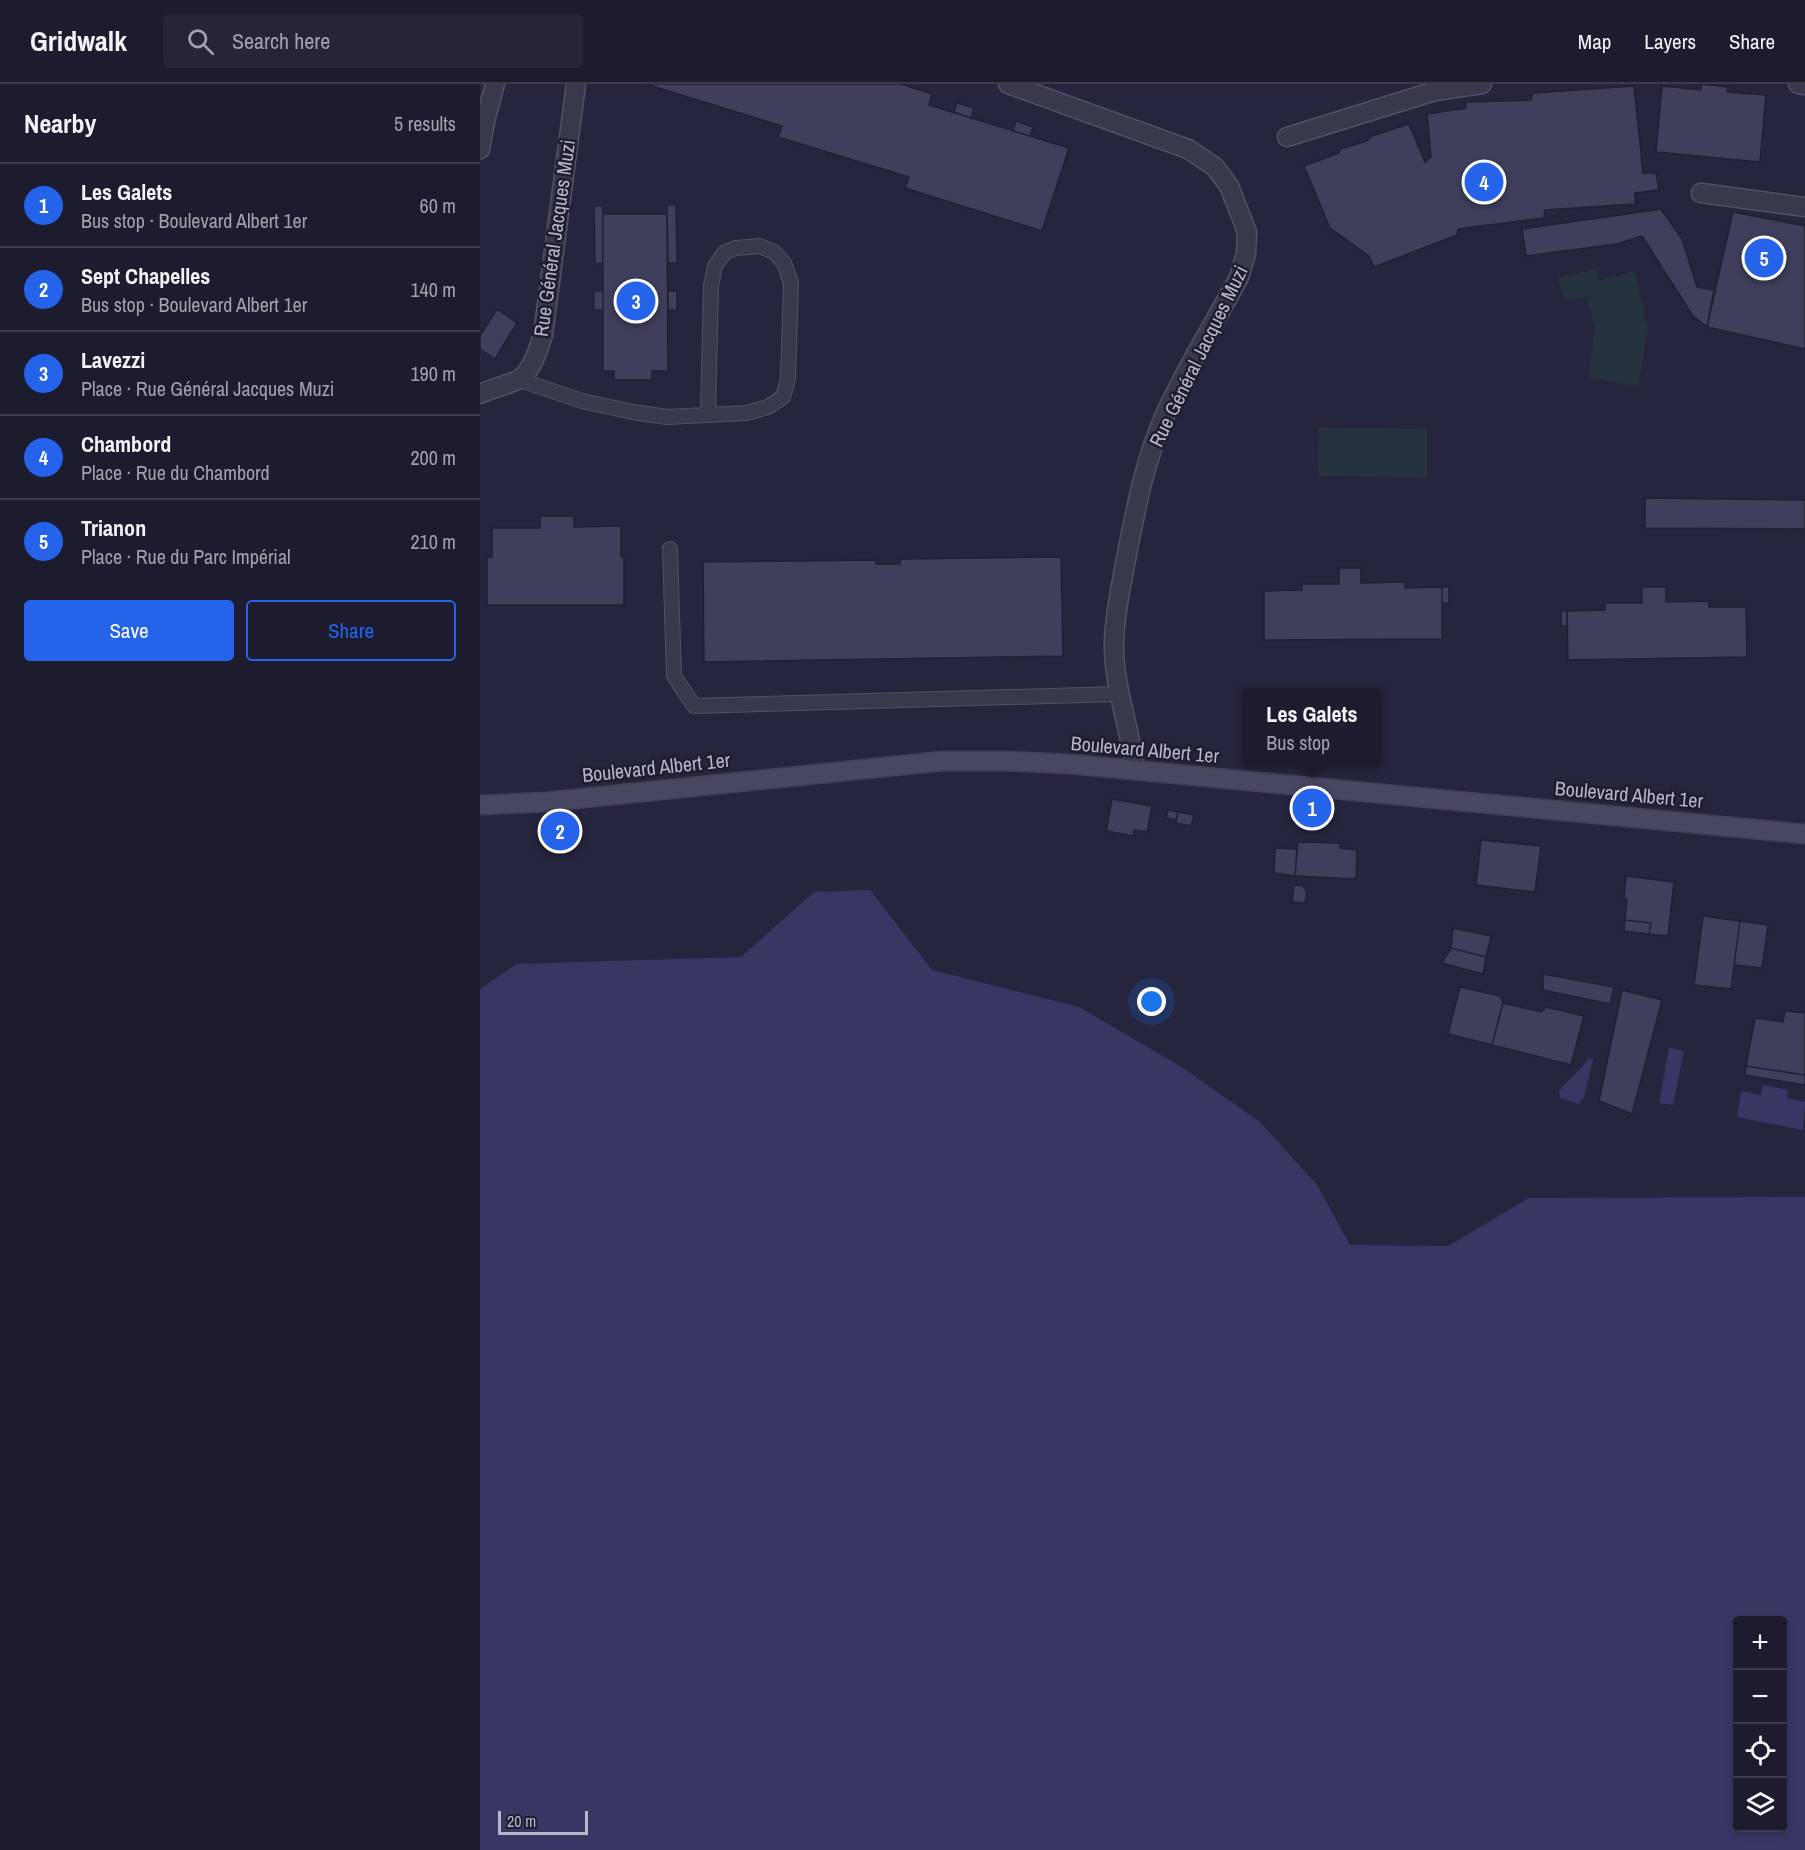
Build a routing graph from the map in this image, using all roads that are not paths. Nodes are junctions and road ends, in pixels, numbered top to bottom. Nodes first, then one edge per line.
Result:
1 (495, 84) edge
2 (576, 84) edge
3 (1008, 84) edge
4 (1482, 84) edge
5 (1798, 84) edge
6 (1805, 85) edge
7 (1287, 137) dead end
8 (480, 149) edge
9 (1701, 193) dead end
10 (1805, 207) edge
11 (520, 380) junction
12 (480, 394) edge
13 (708, 415) junction
14 (670, 549) dead end
15 (1119, 694) junction
16 (1135, 770) junction
17 (480, 805) edge
18 (1805, 834) edge

1 - 8 street
2 - 11 street, Rue Général Jacques Muzi
3 - 15 street, Rue Général Jacques Muzi
4 - 7 street
5 - 6 street
9 - 10 street
11 - 12 street
11 - 13 lane
13 - 13 lane
14 - 15 lane
15 - 16 street, Rue Général Jacques Muzi
16 - 17 main road, Boulevard Albert 1er
16 - 18 main road, Boulevard Albert 1er

